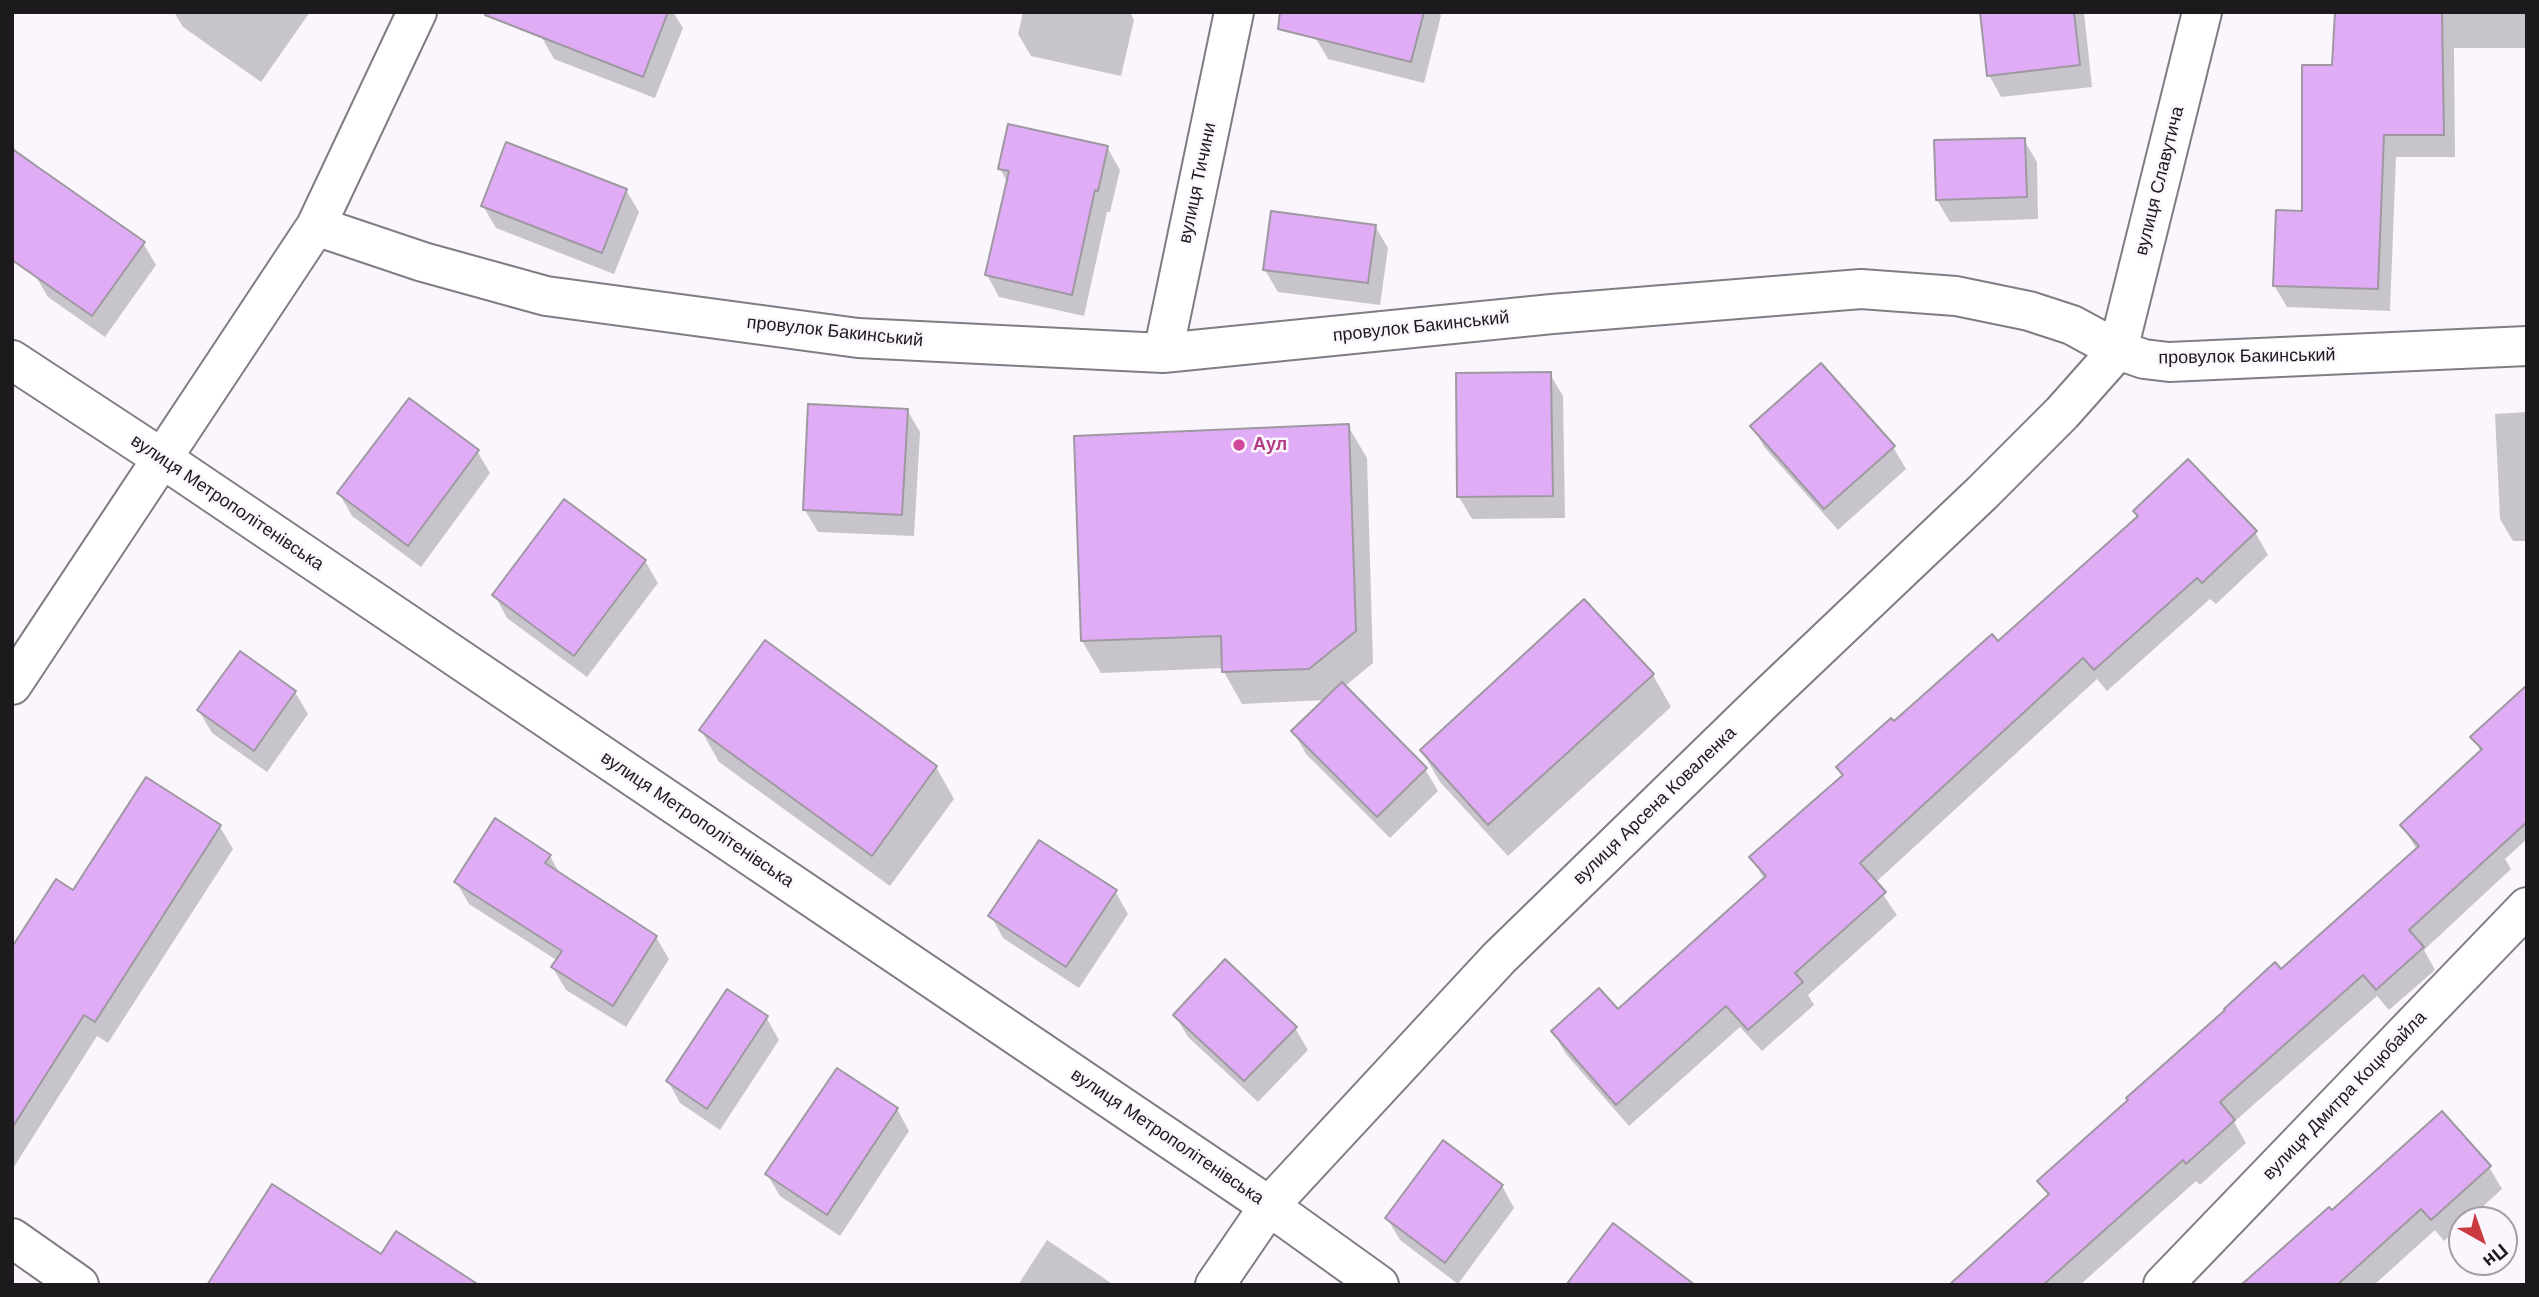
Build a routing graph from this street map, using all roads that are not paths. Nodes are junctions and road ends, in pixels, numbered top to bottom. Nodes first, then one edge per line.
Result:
1 (416, 12) edge
2 (1234, 12) edge
3 (2202, 12) edge
4 (316, 226) junction
5 (2527, 346) edge
6 (2118, 350) junction
7 (1163, 353) junction
8 (12, 360) edge
9 (163, 459) junction
10 (12, 685) edge
11 (2527, 907) edge
12 (1269, 1206) junction
13 (12, 1238) edge
14 (79, 1285) edge
15 (1215, 1285) edge
16 (1379, 1285) edge
17 (2163, 1285) edge

1 - 4 street
2 - 7 street, вулиця Тичини
3 - 6 street, вулиця Славутича
4 - 7 street, провулок Бакинський
4 - 9 street
5 - 6 street, провулок Бакинський
6 - 7 street, провулок Бакинський
6 - 12 street, вулиця Арсена Коваленка
8 - 9 street, вулиця Метрополітенівська
9 - 10 street
9 - 12 street, вулиця Метрополітенівська
11 - 17 street, вулиця Дмитра Коцюбайла
12 - 15 street, вулиця Арсена Коваленка
12 - 16 street, вулиця Метрополітенівська
13 - 14 street

